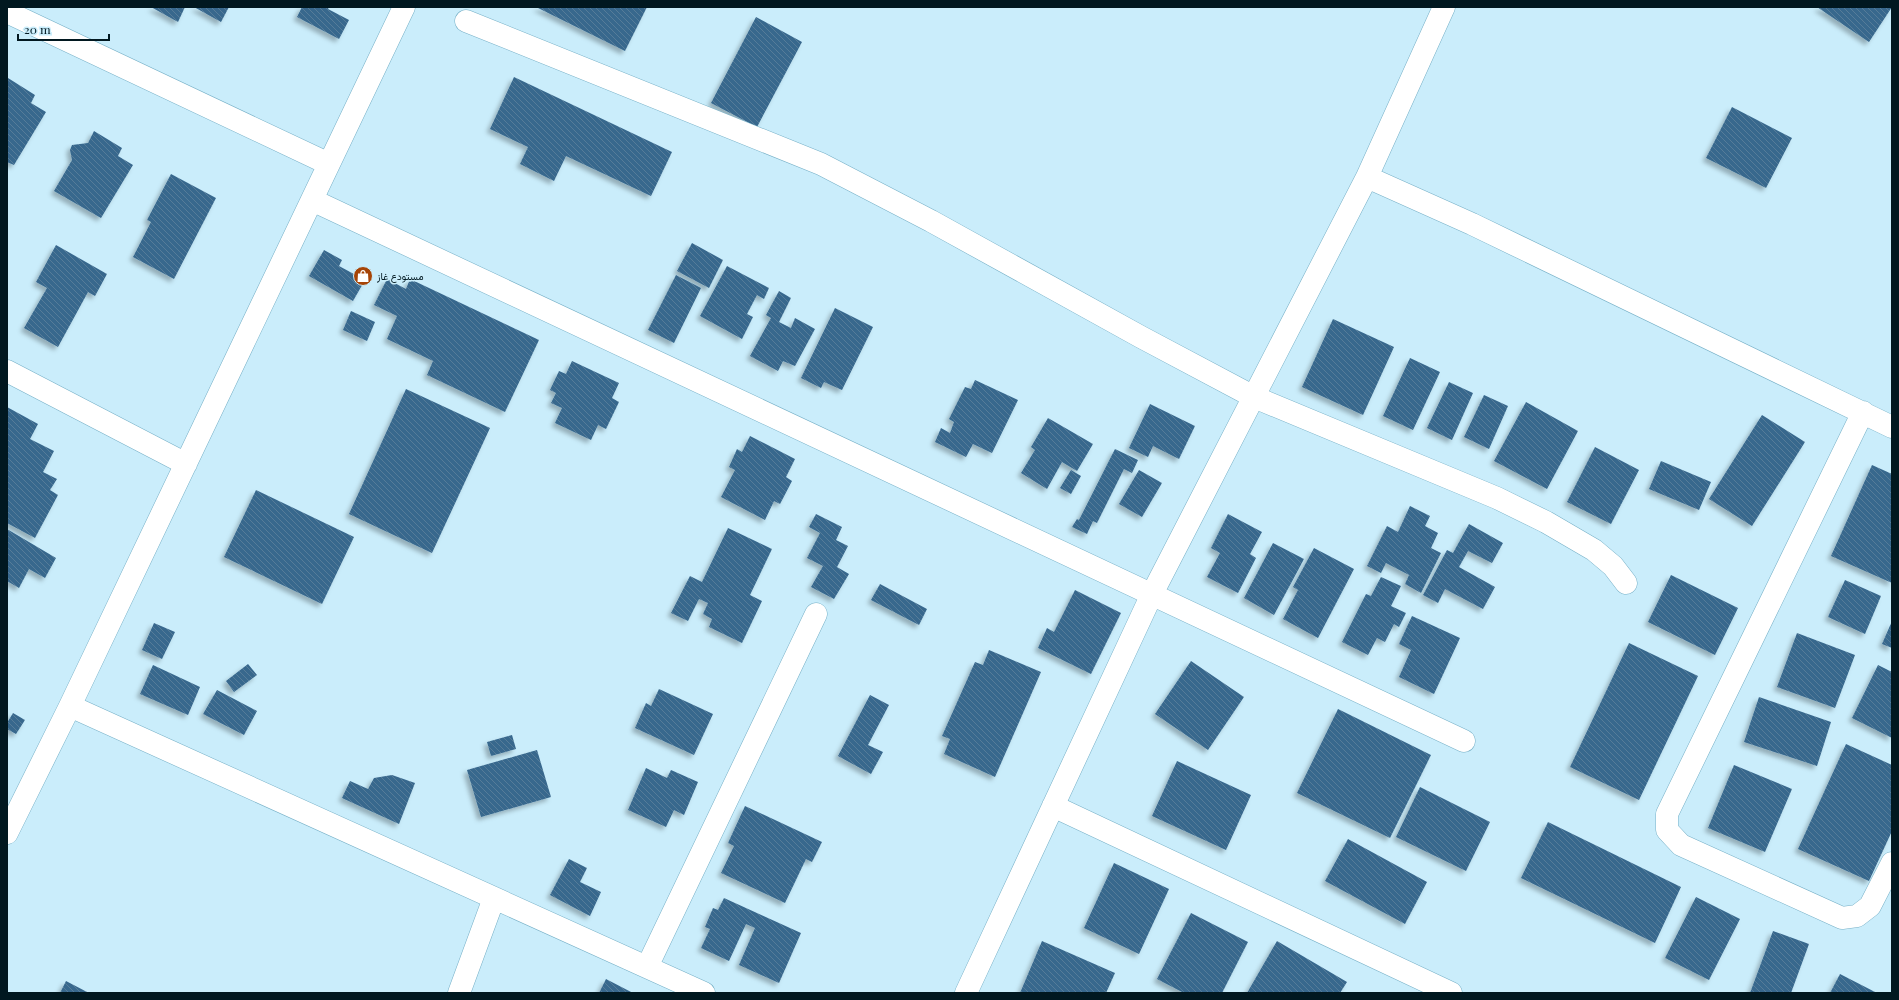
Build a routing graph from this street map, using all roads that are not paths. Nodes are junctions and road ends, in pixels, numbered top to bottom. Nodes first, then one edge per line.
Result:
1 (404, 7) edge
2 (1444, 7) edge
3 (7, 12) edge
4 (466, 20) dead end
5 (329, 164) junction
6 (1367, 177) junction
7 (312, 200) junction
8 (7, 371) edge
9 (1254, 397) junction
10 (1863, 412) junction
11 (1892, 428) edge
12 (186, 464) junction
13 (1626, 583) dead end
14 (1152, 594) junction
15 (816, 614) dead end
16 (70, 706) junction
17 (1464, 741) dead end
18 (1053, 806) junction
19 (7, 833) edge
20 (1892, 863) edge
21 (494, 898) junction
22 (648, 967) junction
23 (459, 993) edge
24 (704, 993) edge
25 (966, 993) edge
26 (1452, 993) edge

1 - 5 street
2 - 6 street
3 - 5 street
4 - 9 street
5 - 7 street
6 - 9 street
6 - 10 street
7 - 12 street
7 - 14 street
8 - 12 street
9 - 13 street
9 - 14 street
10 - 11 street
10 - 20 street
12 - 16 street
14 - 17 street
14 - 18 street
15 - 22 street
16 - 19 street
16 - 21 street
18 - 25 street
18 - 26 street
21 - 22 street
21 - 23 street
22 - 24 street

